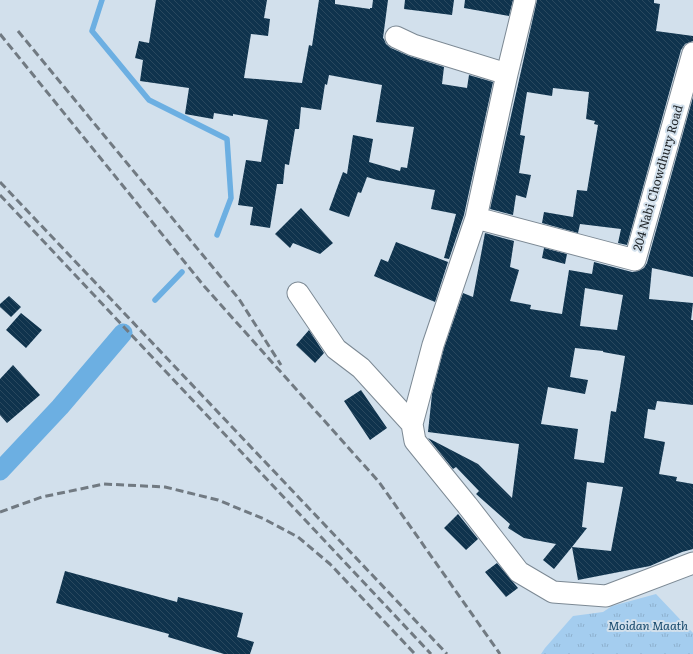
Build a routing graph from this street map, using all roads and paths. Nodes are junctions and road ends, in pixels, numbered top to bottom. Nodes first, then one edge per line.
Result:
1 (525, 0) edge
2 (396, 38) dead end
3 (693, 53) edge
4 (507, 74) junction
5 (476, 218) junction
6 (298, 293) dead end
7 (412, 424) junction
8 (693, 563) edge

1 - 4 street
2 - 4 street
3 - 5 street, 204 Nabi Chowdhury Road
4 - 5 street
5 - 7 street
6 - 7 street
7 - 8 street

